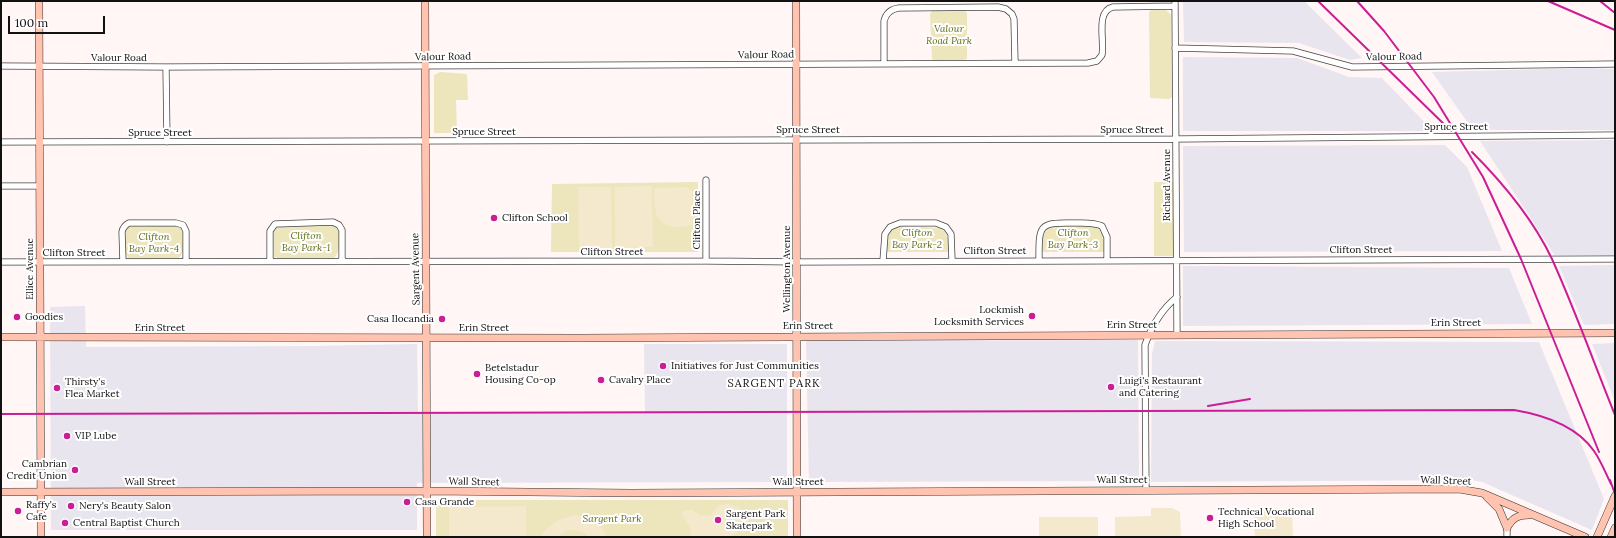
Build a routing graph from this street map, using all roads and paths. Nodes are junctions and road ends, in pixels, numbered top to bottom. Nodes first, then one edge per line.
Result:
1 (39, 1) edge
2 (425, 1) edge
3 (796, 1) edge
4 (1175, 4) edge
5 (1176, 48) junction
6 (1015, 63) junction
7 (796, 64) junction
8 (884, 64) junction
9 (1615, 64) edge
10 (1, 66) edge
11 (39, 66) junction
12 (424, 66) junction
13 (166, 67) junction
14 (1615, 135) edge
15 (1176, 139) junction
16 (796, 140) junction
17 (425, 141) junction
18 (1, 142) edge
19 (39, 142) junction
20 (167, 142) junction
21 (706, 180) dead end
22 (1, 186) edge
23 (39, 186) junction
24 (1615, 259) edge
25 (952, 260) junction
26 (1039, 260) junction
27 (1176, 260) junction
28 (270, 261) junction
29 (342, 261) junction
30 (706, 261) junction
31 (883, 261) junction
32 (1107, 261) junction
33 (1, 262) edge
34 (40, 262) junction
35 (123, 262) junction
36 (186, 262) junction
37 (425, 262) junction
38 (797, 262) junction
39 (1177, 297) junction
40 (1615, 333) edge
41 (1148, 335) junction
42 (1177, 335) junction
43 (797, 336) junction
44 (1, 337) edge
45 (40, 337) junction
46 (426, 338) junction
47 (1146, 490) junction
48 (427, 491) junction
49 (1, 492) edge
50 (41, 492) junction
51 (797, 492) junction
52 (1482, 493) junction
53 (1615, 496) edge
54 (1532, 515) junction
55 (1507, 528) junction
56 (1615, 528) edge
57 (1573, 534) edge
58 (41, 537) edge
59 (427, 537) edge
60 (797, 537) edge
61 (1507, 537) edge
62 (1585, 537) edge
63 (1597, 537) edge
64 (1611, 537) edge

1 - 11 main road, Ellice Avenue
2 - 12 main road, Sargent Avenue
3 - 7 main road, Wellington Avenue
4 - 5 street, Richard Avenue
4 - 6 street, Valour Road
5 - 9 street, Valour Road
5 - 15 street, Richard Avenue
6 - 8 street, Valour Road
6 - 8 street
7 - 8 street, Valour Road
7 - 12 street, Valour Road
7 - 16 main road, Wellington Avenue
10 - 11 street, Valour Road
11 - 13 street, Valour Road
11 - 19 main road, Ellice Avenue
12 - 13 street, Valour Road
12 - 17 main road, Sargent Avenue
13 - 20 street
14 - 15 street, Spruce Street
15 - 16 street, Spruce Street
15 - 27 street, Richard Avenue
16 - 17 street, Spruce Street
16 - 38 main road, Wellington Avenue
17 - 20 street, Spruce Street
17 - 37 main road, Sargent Avenue
18 - 19 street, Spruce Street
19 - 20 street, Spruce Street
19 - 23 main road, Ellice Avenue
21 - 30 street, Clifton Place
22 - 23 street
23 - 34 main road, Ellice Avenue
24 - 27 street, Clifton Street
25 - 26 street, Clifton Street
25 - 31 street, Clifton Street
25 - 31 street, Clifton Street
26 - 32 street, Clifton Street
26 - 32 street, Clifton Street
27 - 32 street, Clifton Street
27 - 39 street, Richard Avenue
28 - 29 street, Clifton Street
28 - 29 street
28 - 36 street, Clifton Street
29 - 37 street, Clifton Street
30 - 37 street, Clifton Street
30 - 38 street, Clifton Street
31 - 38 street, Clifton Street
33 - 34 street, Clifton Street
34 - 35 street, Clifton Street
34 - 45 main road, Ellice Avenue
35 - 36 street, Clifton Street
35 - 36 street
37 - 46 main road, Sargent Avenue
38 - 43 main road, Wellington Avenue
39 - 41 street
39 - 42 street, Richard Avenue
40 - 42 main road, Erin Street
41 - 42 main road, Erin Street
41 - 43 main road, Erin Street
41 - 47 street
43 - 46 main road, Erin Street
43 - 51 main road, Wellington Avenue
44 - 45 main road, Erin Street
45 - 46 main road, Erin Street
45 - 50 main road, Ellice Avenue
46 - 48 main road, Sargent Avenue
47 - 51 main road, Wall Street
47 - 52 main road, Wall Street
48 - 50 main road, Wall Street
48 - 51 main road, Wall Street
48 - 59 main road, Sargent Avenue
49 - 50 main road, Wall Street
50 - 58 main road, Ellice Avenue
51 - 60 main road, Wellington Avenue
52 - 54 main road, Wall Street
52 - 55 main road
53 - 63 main road
54 - 55 main road
54 - 57 main road, Wall Street
55 - 61 street
56 - 64 main road
57 - 62 main road, Wall Street

